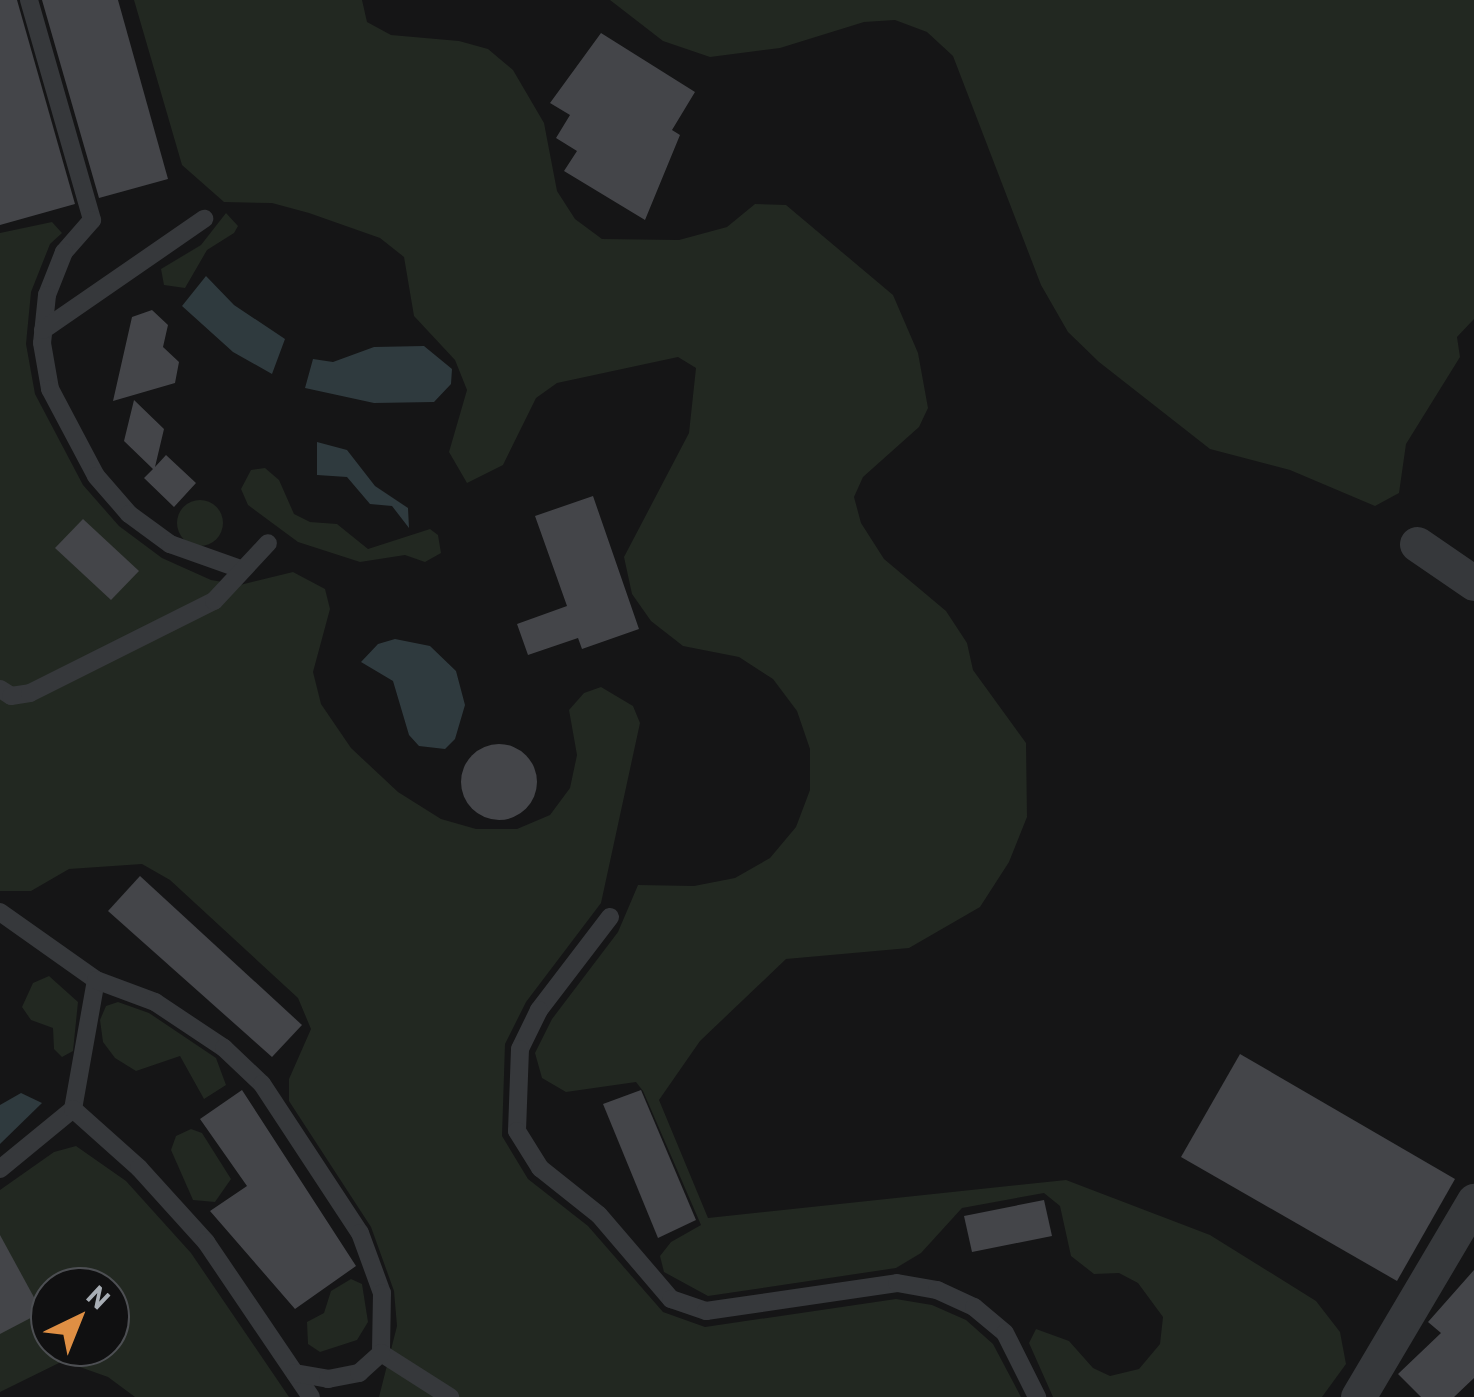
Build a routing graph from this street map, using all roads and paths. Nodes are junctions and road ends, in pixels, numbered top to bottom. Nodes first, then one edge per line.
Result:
1 (30, 0) edge
2 (204, 219) dead end
3 (43, 330) junction
4 (268, 543) dead end
5 (1417, 544) dead end
6 (243, 570) junction
7 (1474, 583) edge
8 (0, 689) edge
9 (0, 912) edge
10 (610, 917) dead end
11 (96, 980) junction
12 (73, 1109) junction
13 (0, 1169) edge
14 (1474, 1201) edge
15 (382, 1353) junction
16 (295, 1373) junction
17 (312, 1397) edge
18 (450, 1397) edge
19 (1037, 1397) edge
20 (1358, 1397) edge

1 - 3 lane
2 - 3 lane
3 - 6 lane
4 - 6 lane
5 - 7 street
6 - 8 lane
9 - 11 lane
10 - 19 lane
11 - 12 lane
11 - 15 lane
12 - 13 lane
12 - 16 lane
14 - 20 street
15 - 16 lane
15 - 18 lane
16 - 17 lane

